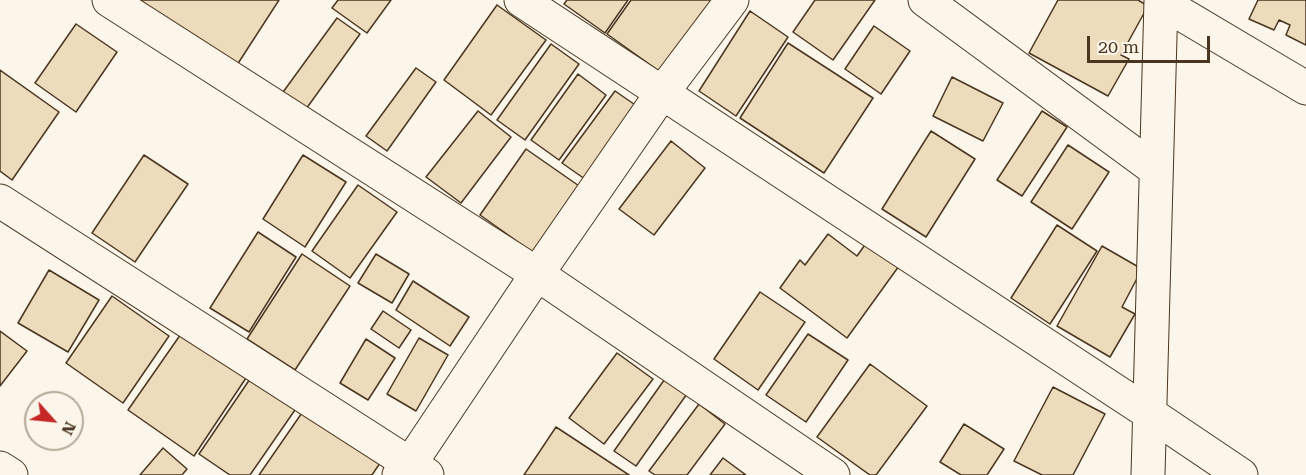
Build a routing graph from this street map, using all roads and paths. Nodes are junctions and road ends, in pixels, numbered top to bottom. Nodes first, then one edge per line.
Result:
1 (109, 0) edge
2 (521, 0) edge
3 (732, 0) edge
4 (925, 0) edge
5 (1161, 1) edge
6 (1306, 88) edge
7 (662, 93) junction
8 (1156, 170) junction
9 (0, 201) edge
10 (537, 274) junction
11 (1149, 413) junction
12 (0, 468) edge
13 (412, 471) edge
14 (11, 475) edge
15 (833, 475) edge
16 (1148, 475) edge
17 (1241, 475) edge

1 - 10 street
2 - 7 street
3 - 7 street
4 - 8 street
5 - 6 street
5 - 8 street
7 - 10 street
7 - 11 street
8 - 11 street
9 - 13 street
10 - 13 street
10 - 15 street
11 - 16 street
11 - 17 street
12 - 14 street

